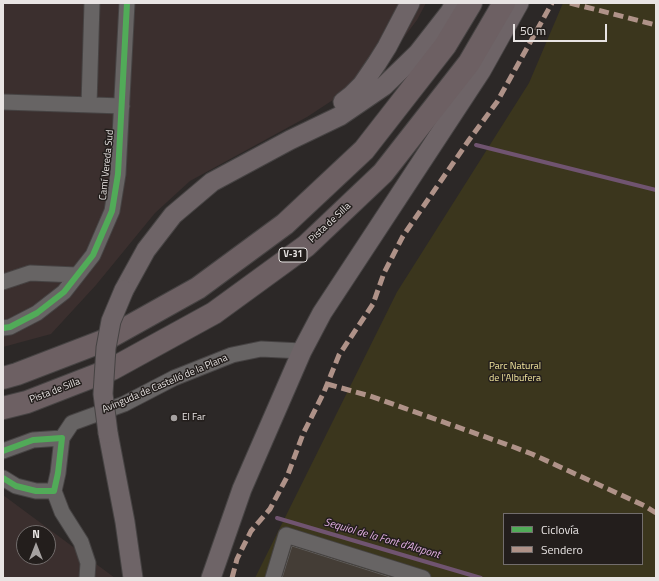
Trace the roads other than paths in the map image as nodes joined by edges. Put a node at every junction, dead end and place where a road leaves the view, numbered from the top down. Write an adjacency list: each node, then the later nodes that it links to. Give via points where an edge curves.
1 (92, 3): 9 (street)
2 (127, 3): 10 (street, Camí Vereda Sud)
3 (410, 3): 12 (main road, via 387,47 362,85 326,116)
4 (455, 3): 12 (main road, via 418,53 384,86 340,116)
5 (471, 3): 17 (highway, via 445,46 364,150 285,224 198,288 103,341)
6 (504, 3): 18 (highway, Pista de Silla / V-31, via 469,63 383,172 306,246 214,313 112,369 27,402)
7 (519, 3): 16 (main road, via 481,71 322,313)
8 (3, 102): 9 (street)
9 (89, 105): 10 (street)
10 (121, 110): 11 (street); 13 (street, Camí Vereda Sud, via 118,174 112,211 93,255)
11 (3, 111)
12 (290, 140): 24 (main road, bridge, via 212,182 173,215 146,250 124,290 111,321 106,348 103,394)
13 (77, 276): 14 (street, via 30,273); 15 (street, Camí Vereda Sud, via 64,292 37,313)
14 (3, 282)
15 (3, 328)
16 (302, 351): 19 (street, Avinguda de Castelló de la Plana, via 261,349 232,356 174,378 124,404 72,423); 25 (main road, via 242,490)
17 (3, 378)
18 (3, 408)
19 (62, 438): 20 (street, via 33,440); 22 (street)
20 (3, 451)
21 (3, 478): 22 (street, via 16,486 36,491)
22 (54, 491): 23 (street, via 62,512 81,542 88,564)
23 (87, 578)
24 (133, 578)
25 (211, 578)
26 (272, 578): 27 (street, via 286,535)
27 (423, 578)

